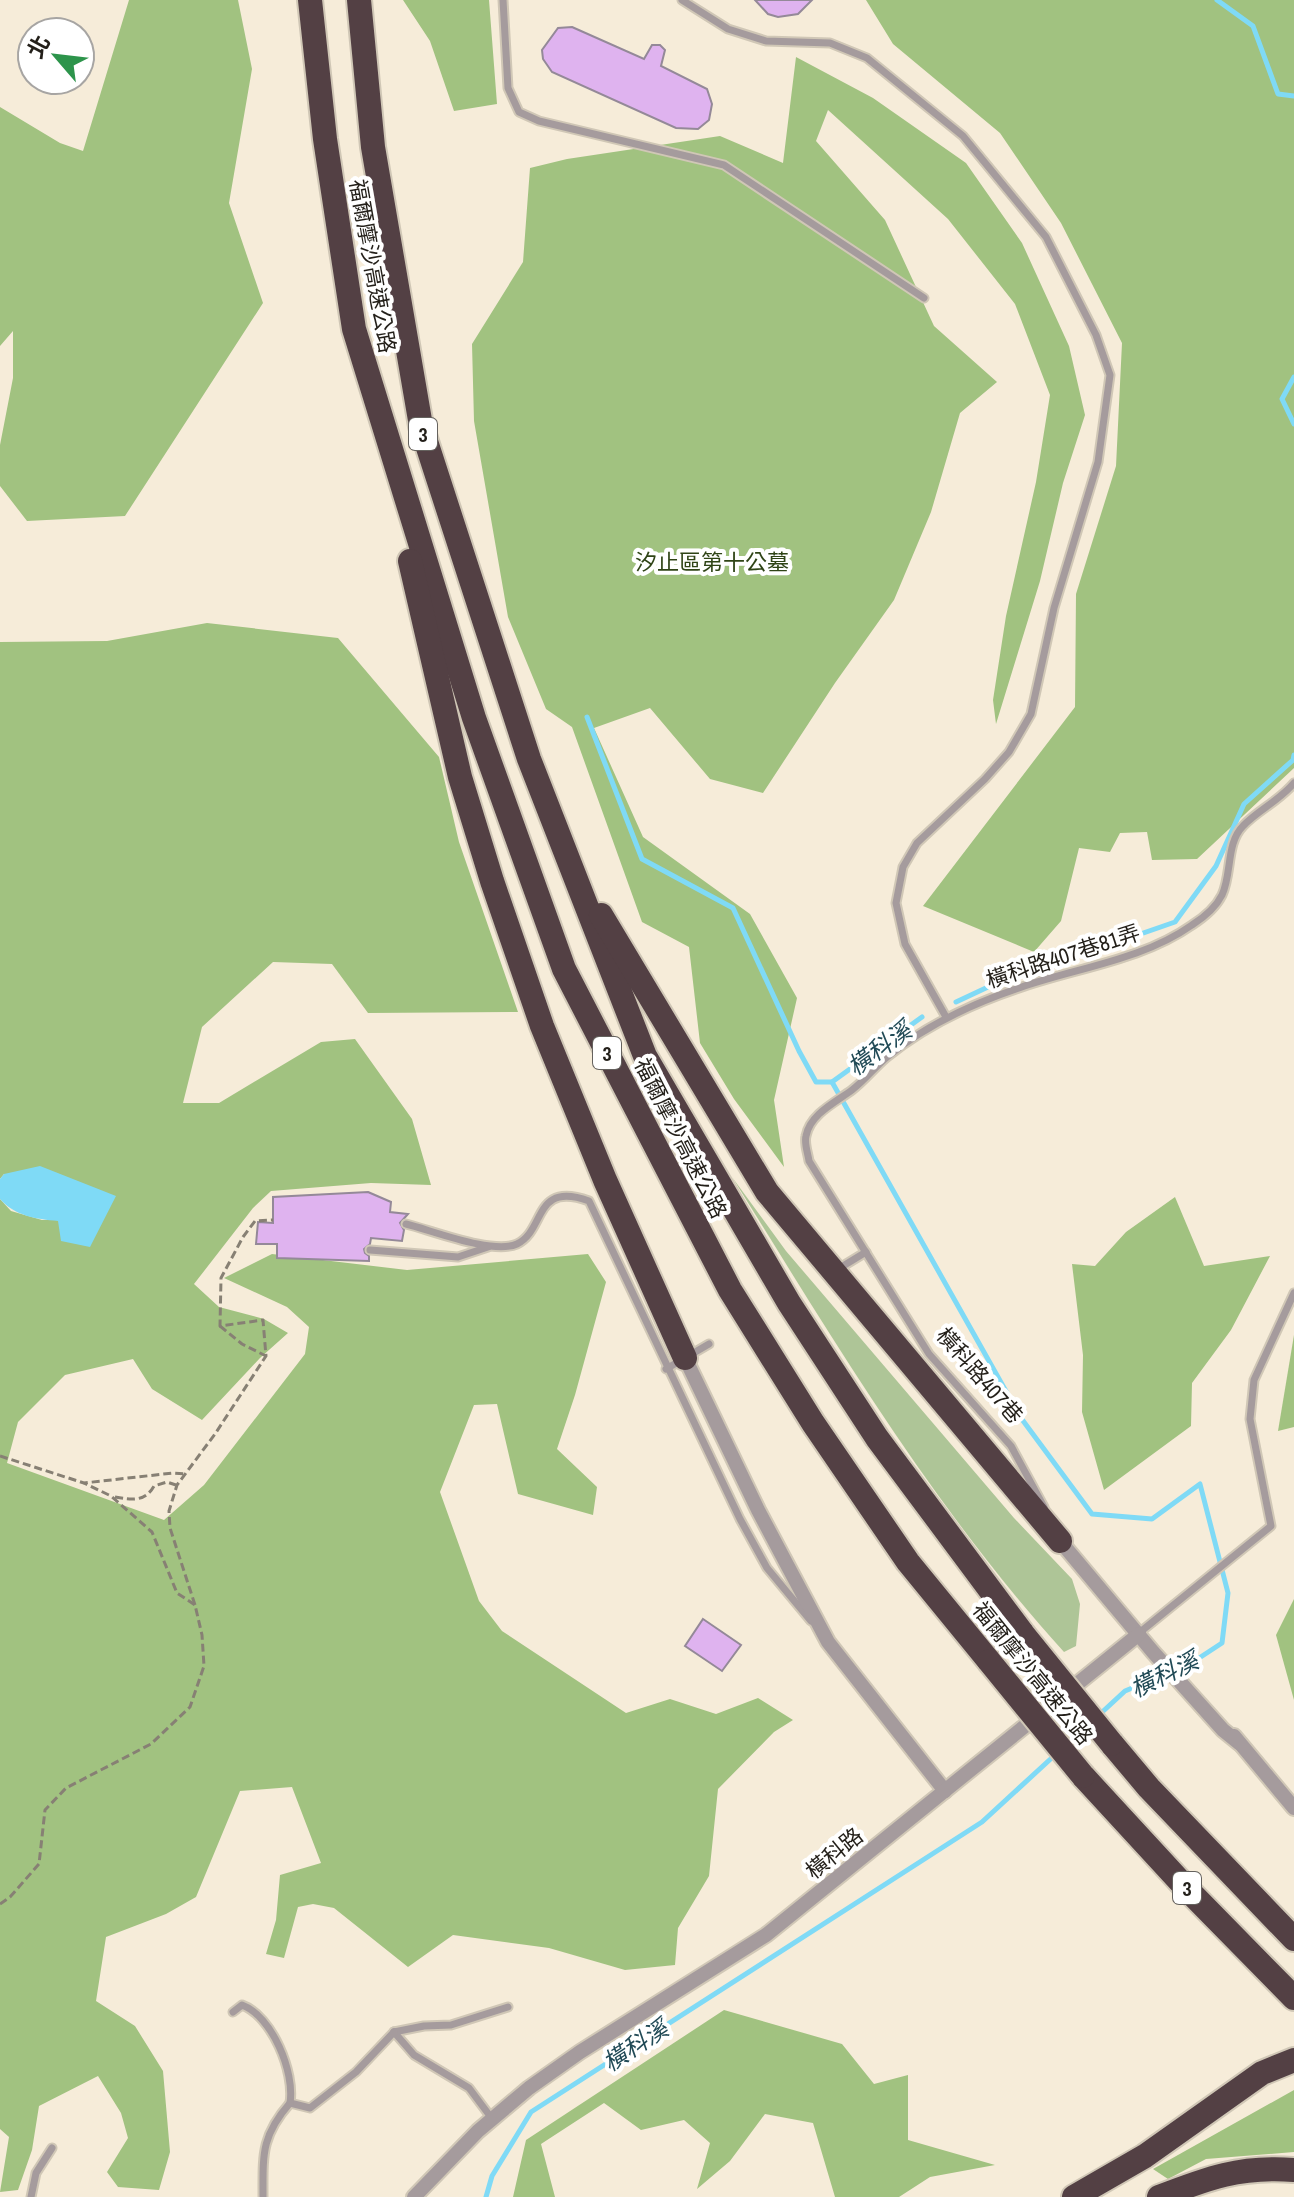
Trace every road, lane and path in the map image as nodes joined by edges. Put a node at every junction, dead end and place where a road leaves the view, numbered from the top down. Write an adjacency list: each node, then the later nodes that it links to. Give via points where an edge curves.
1 (310, 0): 6 (highway, 福爾摩沙高速公路 / 3, via 354,329)
2 (359, 0): 8 (highway, 福爾摩沙高速公路 / 3, via 373,147 421,426)
3 (503, 0): 5 (lane, via 508,88 519,112 724,165)
4 (682, 0): 9 (lane, via 728,29 766,41 830,43 867,58 963,136 1046,237 1096,335 1110,375 1098,462 1054,608 1031,714 1009,752 917,843 903,867 896,903 905,944)
5 (924, 298)
6 (367, 375): 21 (highway, via 460,777 492,881 547,1040); 35 (highway, 福爾摩沙高速公路 / 3, bridge, via 474,718 564,969 730,1290 900,1550 1083,1776)
7 (1294, 783): 9 (lane, 橫科路407巷81弄, via 1243,826 1222,894 1195,923 1172,938)
8 (563, 851): 27 (highway, via 767,1192); 34 (highway, 福爾摩沙高速公路 / 3, bridge, via 645,1056 789,1303 877,1438 1112,1744)
9 (946, 1017): 10 (lane, 橫科路407巷81弄, via 903,1044 818,1115)
10 (806, 1136): 15 (lane, 橫科路407巷, via 809,1161)
11 (273, 1220): 18 (path, via 255,1221 221,1278)
12 (406, 1224): 13 (lane)
13 (490, 1246): 14 (lane, via 458,1257); 21 (lane, via 516,1244 547,1204 558,1198 589,1201)
14 (370, 1250)
15 (866, 1252): 16 (lane); 27 (lane, 橫科路407巷, via 929,1354 1011,1446)
16 (843, 1266)
17 (1294, 1293): 29 (lane, 橫科路, via 1254,1380 1250,1419 1271,1526)
18 (220, 1326): 20 (path); 20 (path, via 263,1320)
19 (709, 1344): 21 (lane)
20 (266, 1356): 23 (path)
21 (676, 1363): 30 (street); 30 (lane, via 767,1568)
22 (0, 1456): 24 (path)
23 (187, 1474): 24 (path); 25 (path)
24 (84, 1483): 26 (path)
25 (177, 1485): 26 (path, via 154,1486 141,1500); 28 (path, via 170,1528)
26 (111, 1496): 28 (path, via 152,1532 177,1593)
27 (1060, 1541): 29 (street, 橫科路407巷)
28 (195, 1605): 33 (path, via 204,1666 190,1707 151,1744 66,1788 45,1810 39,1864)
29 (1139, 1634): 31 (street, 橫科路); 32 (street, 橫科路407巷)
30 (828, 1642): 31 (street)
31 (945, 1791): 41 (street, 橫科路, via 766,1935 580,2052)
32 (1294, 1808)
33 (0, 1904)
34 (1294, 1939)
35 (1294, 1998)
36 (508, 2007): 38 (lane, via 451,2025)
37 (233, 2012): 40 (lane, via 242,2005 250,2008 278,2045 290,2073)
38 (394, 2032): 40 (lane, via 356,2072 310,2108); 41 (lane, via 414,2055 469,2088)
39 (1294, 2060): 47 (highway, via 1262,2073 1145,2156)
40 (290, 2103): 45 (lane, via 264,2147)
41 (493, 2120): 46 (street, 橫科路)
42 (52, 2148): 44 (lane, via 36,2173)
43 (1294, 2170): 48 (highway, via 1259,2167 1205,2179)
44 (31, 2197)
45 (263, 2197)
46 (414, 2197)
47 (1074, 2197)
48 (1159, 2197)

